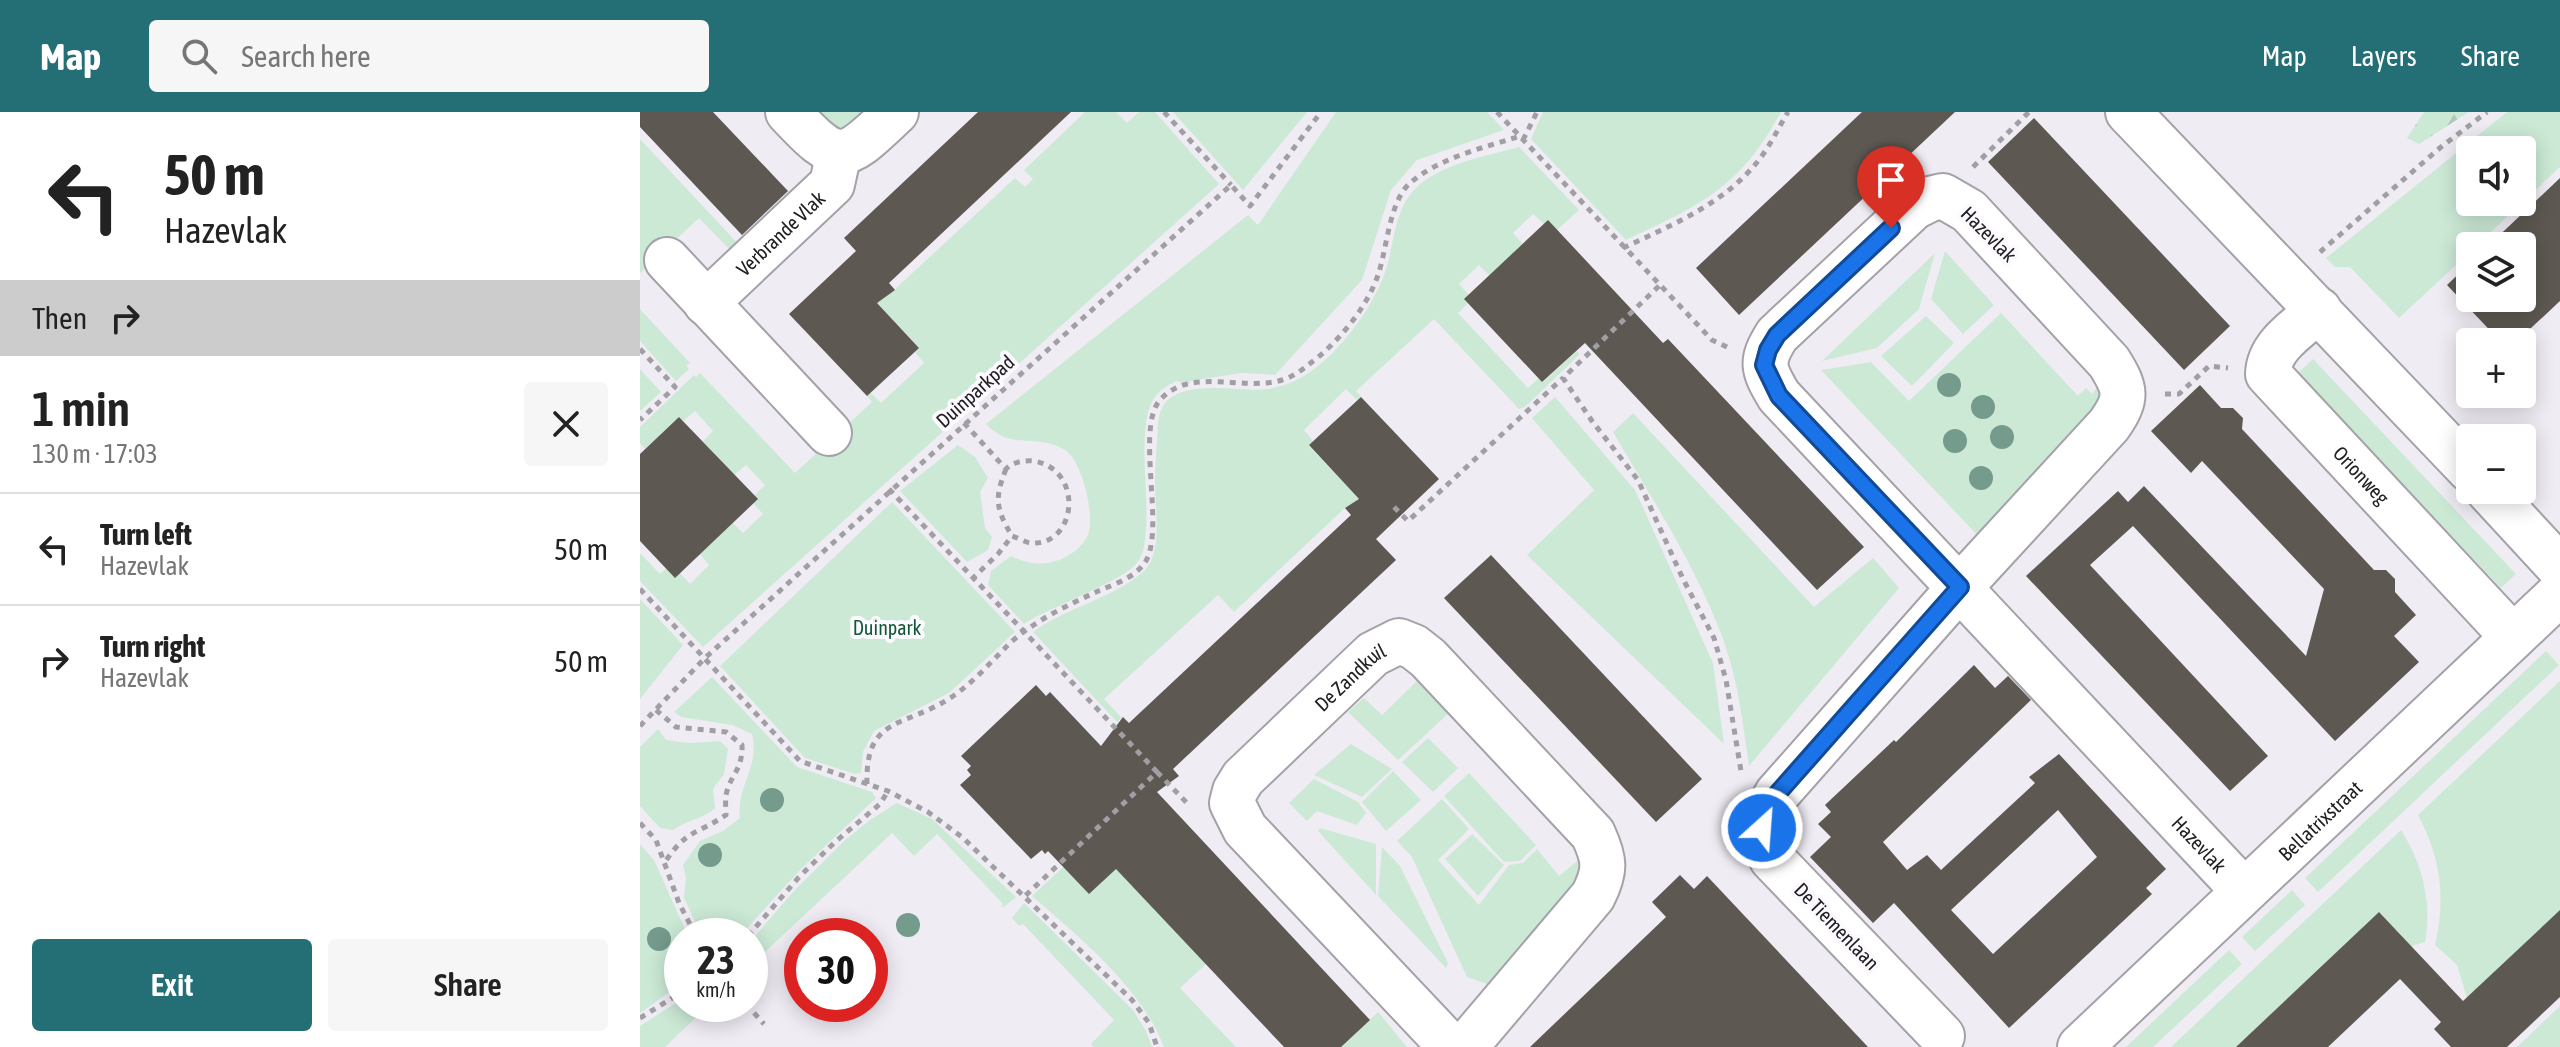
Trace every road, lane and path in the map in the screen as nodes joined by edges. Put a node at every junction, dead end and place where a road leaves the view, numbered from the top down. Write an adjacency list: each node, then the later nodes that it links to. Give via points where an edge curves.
1 (788, 112): 14 (street, via 825,148)
2 (896, 112): 14 (street, via 855,149)
3 (1164, 112): 15 (path)
4 (1321, 112): 15 (path, via 1250,206)
5 (1497, 112): 13 (path)
6 (1537, 112): 13 (path)
7 (1788, 112): 17 (path, via 1765,152 1717,200)
8 (2014, 112): 12 (path)
9 (2029, 112): 12 (path)
10 (2128, 112): 19 (street)
11 (2487, 112): 19 (path)
12 (2022, 119): 16 (path)
13 (1522, 138): 17 (path); 42 (path, via 1460,155 1408,185 1396,204 1369,293 1309,365 1283,380 1175,387 1160,400 1151,421 1153,522 1144,565)
14 (839, 152): 21 (street, Verbrande Vlak, via 832,184)
15 (1231, 185): 29 (path, Duinparkpad)
16 (1943, 196): 24 (street, Hazevlak, via 1914,207 1777,335); 27 (street, Hazevlak, via 1969,211 2109,362)
17 (1623, 248): 20 (path)
18 (667, 260): 21 (street)
19 (2290, 279): 22 (street)
20 (1659, 286): 24 (path, via 1712,340); 26 (path)
21 (706, 303): 30 (street)
22 (2319, 310): 25 (street, via 2273,351); 31 (street)
23 (640, 349): 28 (path, via 675,387)
24 (1764, 365): 39 (street, Hazevlak, via 1779,396)
25 (2268, 374): 27 (path, via 2209,366 2179,394); 43 (street, Orionweg)
26 (1563, 378): 35 (path, via 1408,521); 50 (path, via 1638,480 1714,638 1744,791)
27 (2124, 395): 39 (street, via 2109,425)
28 (640, 420)
29 (964, 423): 32 (path); 33 (path, Duinparkpad)
30 (829, 433)
31 (2456, 455)
32 (1006, 469): 36 (path, via 997,500); 36 (path, via 1031,460 1050,466 1063,477 1069,494 1069,515 1057,534 1030,543)
33 (889, 489): 38 (path); 44 (path, Duinparkpad)
34 (2501, 504): 37 (street)
35 (1394, 507)
36 (1012, 536): 38 (path)
37 (2560, 568)
38 (973, 578): 42 (path)
39 (1960, 587): 50 (street, via 1777,794); 52 (street, Hazevlak)
40 (640, 589): 44 (path)
41 (2560, 593): 43 (street, Bellatrixstraat)
42 (1023, 631): 47 (path, via 951,698 880,734 867,757); 53 (path, via 1157,772)
43 (2513, 637): 52 (street, Bellatrixstraat)
44 (705, 658): 45 (path, Duinparkpad); 47 (path, via 800,761)
45 (656, 710): 46 (path, Duinparkpad); 51 (path, via 676,727 726,732 742,745 727,792 726,815 688,834)
46 (640, 726)
47 (867, 784): 48 (path)
48 (888, 791): 53 (path, via 962,837); 55 (path)
49 (640, 823): 51 (path, via 656,840)
50 (1762, 828): 58 (street, De Tiemenlaan, via 1772,859)
51 (665, 862): 54 (path)
52 (2244, 891): 62 (street, Bellatrixstraat)
53 (1025, 896): 59 (path, via 1132,1000 1149,1023)
54 (687, 918)
55 (764, 918)
56 (664, 1003): 57 (path)
57 (640, 1018)
58 (1942, 1036)
59 (1157, 1047)
60 (1451, 1047): 61 (street, De Zandkuil, via 1245,829 1232,803 1252,767 1373,654 1399,641 1438,669 1593,834 1603,859 1593,896)
61 (1465, 1047)
62 (2080, 1047)

